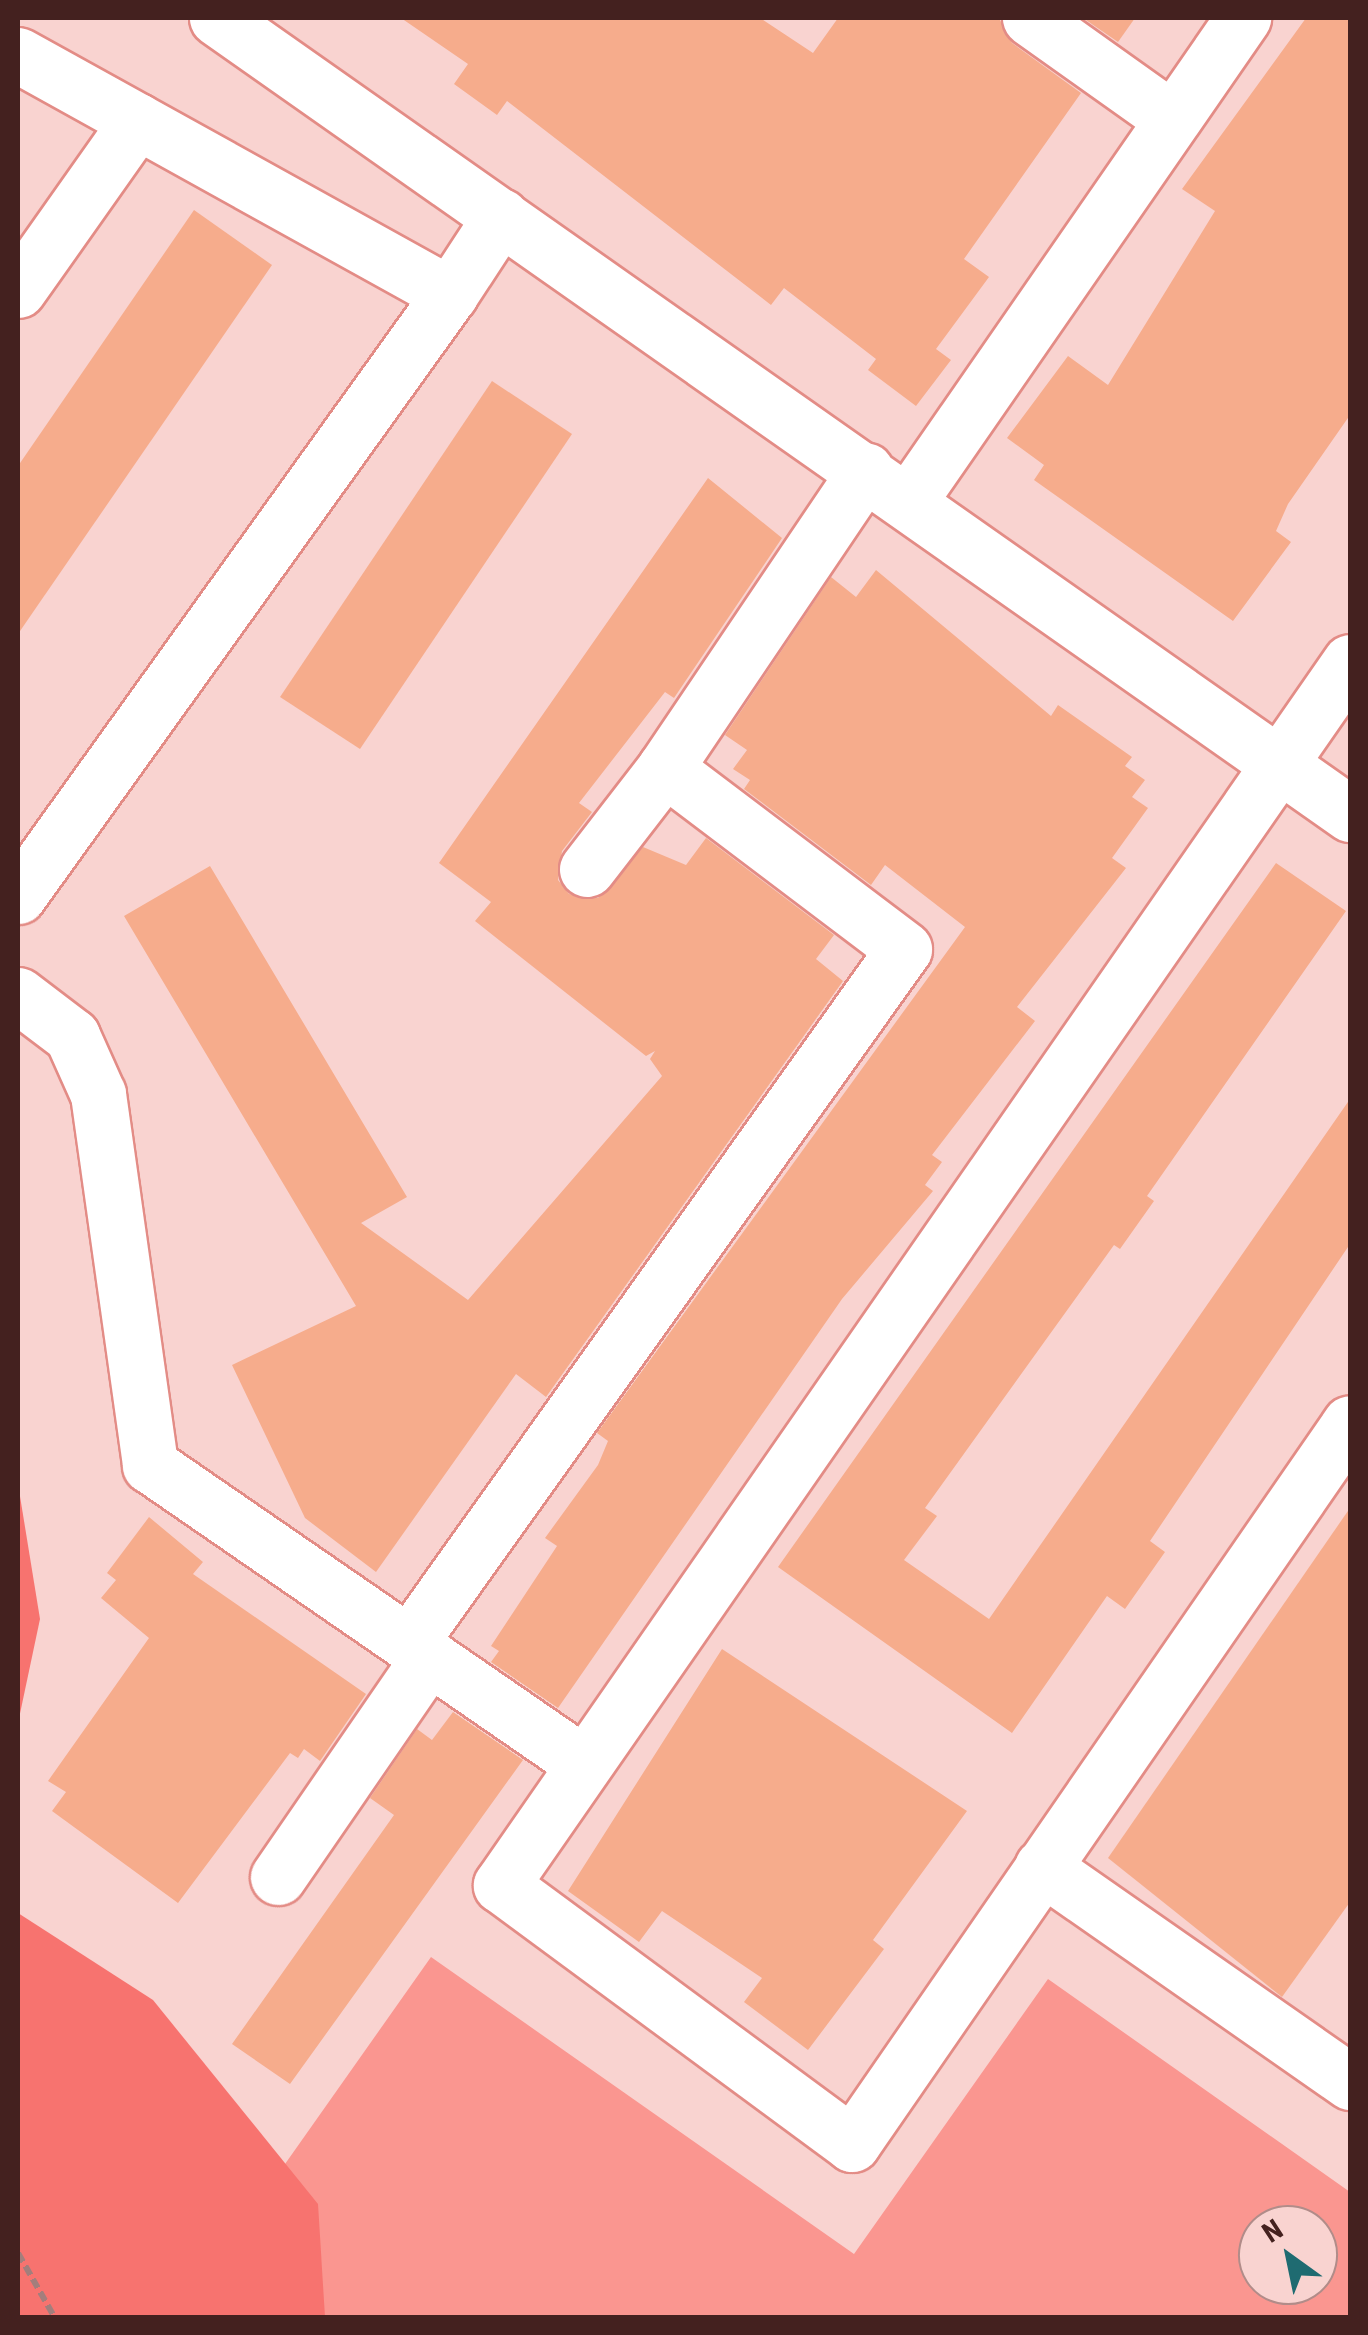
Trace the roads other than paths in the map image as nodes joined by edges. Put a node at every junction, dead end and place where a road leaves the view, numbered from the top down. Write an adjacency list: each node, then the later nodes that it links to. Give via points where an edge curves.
1 (217, 18): 7 (street)
2 (1030, 18): 5 (street)
3 (1243, 18): 5 (street)
4 (18, 55): 6 (street)
5 (1172, 119): 10 (street)
6 (137, 121): 8 (street); 9 (street)
7 (501, 216): 9 (street); 10 (street)
8 (18, 290)
9 (450, 294): 16 (street)
10 (887, 486): 12 (street); 13 (street)
11 (1350, 662): 12 (street)
12 (1278, 765): 14 (street); 20 (street)
13 (665, 768): 15 (street); 19 (street, via 904,949)
14 (1350, 814)
15 (588, 869)
16 (18, 896)
17 (18, 996): 19 (street, via 72,1036 98,1094 150,1465)
18 (1350, 1423): 21 (street)
19 (419, 1650): 20 (street); 22 (street)
20 (584, 1764): 21 (street, via 501,1885 852,2144)
21 (1042, 1867): 23 (street)
22 (278, 1877)
23 (1344, 2065)

